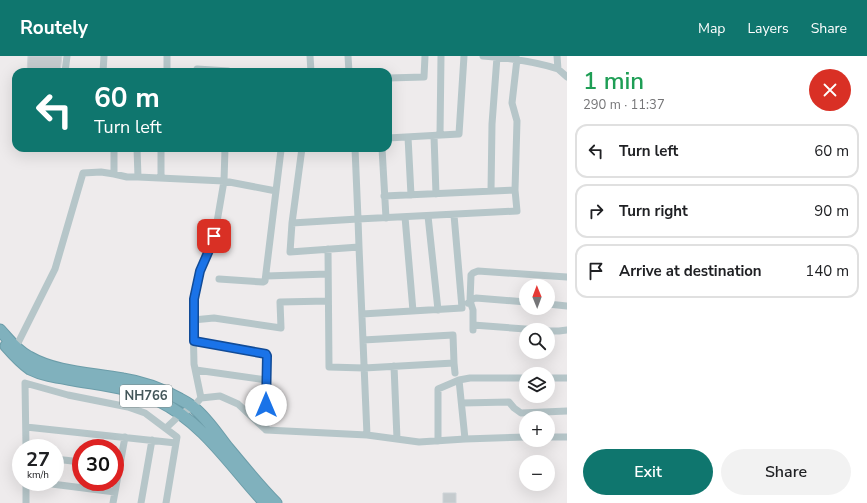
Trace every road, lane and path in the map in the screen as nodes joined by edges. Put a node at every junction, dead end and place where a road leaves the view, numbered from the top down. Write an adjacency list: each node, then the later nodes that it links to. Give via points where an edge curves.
1 (66, 56): 13 (street)
2 (104, 56): 14 (street)
3 (167, 56): 15 (street)
4 (310, 56): 16 (street)
5 (348, 56): 17 (street)
6 (426, 56): 20 (street, via 424,77)
7 (441, 56): 21 (street)
8 (464, 56): 21 (street, via 459,134)
9 (483, 56): 11 (street)
10 (557, 56): 18 (street)
11 (497, 57): 12 (street); 38 (street)
12 (517, 59): 18 (street); 36 (street, via 512,103 516,121)
13 (65, 68)
14 (103, 68)
15 (167, 68)
16 (311, 68)
17 (349, 68)
18 (558, 69): 19 (street)
19 (567, 77)
20 (392, 78)
21 (437, 135): 22 (street); 39 (street)
22 (408, 137): 23 (street); 40 (street)
23 (392, 138)
24 (114, 152): 32 (street)
25 (138, 152): 33 (street)
26 (161, 152): 34 (street)
27 (225, 152): 35 (street)
28 (281, 152): 37 (street)
29 (301, 152): 47 (street)
30 (355, 152): 46 (street)
31 (382, 152): 41 (street)
32 (114, 174): 33 (street); 71 (street, via 83,173 55,269)
33 (138, 177): 34 (street)
34 (161, 178): 35 (street)
35 (224, 181): 37 (street); 63 (street, via 218,222 200,271)
36 (515, 190): 38 (street); 42 (street, via 517,211)
37 (276, 191): 51 (street)
38 (491, 191): 39 (street)
39 (436, 194): 40 (street)
40 (410, 195): 41 (street)
41 (384, 196): 45 (street)
42 (454, 214): 43 (street); 59 (street)
43 (428, 216): 44 (street); 60 (street)
44 (404, 217): 45 (street); 61 (street)
45 (386, 218): 46 (street)
46 (358, 219): 47 (street); 48 (street)
47 (292, 223): 49 (street, via 290,252)
48 (359, 247): 49 (street); 62 (street)
49 (328, 249): 50 (street)
50 (328, 274): 51 (street); 54 (street)
51 (266, 276): 53 (street, via 263,282)
52 (567, 277): 55 (street, via 478,271 472,276)
53 (220, 279)
54 (328, 301): 63 (street, via 280,302 281,328 214,318); 74 (street, via 329,366)
55 (470, 301): 56 (street, via 476,298); 59 (street); 64 (street, via 473,328)
56 (519, 301)
57 (555, 305): 58 (street)
58 (567, 306)
59 (462, 308): 60 (street)
60 (438, 310): 61 (street)
61 (413, 311): 62 (street)
62 (362, 314): 69 (street)
63 (193, 320): 70 (street)
64 (519, 329)
65 (0, 330): 71 (highway)
66 (567, 330): 67 (street)
67 (555, 332)
68 (0, 339): 86 (highway, NH766, via 30,369 49,376 128,389 158,400)
69 (363, 340): 72 (street, via 453,335); 74 (street)
70 (194, 341): 75 (street); 80 (street, via 265,353)
71 (16, 347): 84 (highway, via 27,356 54,367 147,384 179,398)
72 (454, 362): 73 (street); 76 (street)
73 (394, 366): 74 (street); 96 (street)
74 (364, 368): 90 (street)
75 (196, 370): 80 (street); 82 (street)
76 (455, 373)
77 (519, 378): 81 (street)
78 (555, 378): 79 (street)
79 (567, 378)
80 (267, 380): 89 (street)
81 (459, 380): 83 (street); 100 (street, via 438,389)
82 (201, 398): 84 (street); 89 (street, via 220,396 238,404)
83 (462, 403): 85 (street, via 509,402 521,413); 97 (street)
84 (192, 407): 86 (street); 110 (highway)
85 (567, 411)
86 (181, 414): 88 (street); 109 (highway, NH766, via 218,449)
87 (26, 427): 88 (street, via 25,383 145,412); 91 (street); 95 (street)
88 (166, 428): 101 (street, via 176,437)
89 (266, 430): 90 (street)
90 (367, 435): 96 (street)
91 (125, 437): 98 (street); 99 (street)
92 (519, 437): 97 (street)
93 (555, 437): 94 (street)
94 (567, 437)
95 (26, 439)
96 (397, 439): 100 (street, via 419,442)
97 (465, 439): 100 (street)
98 (124, 440)
99 (152, 440): 101 (street); 107 (street)
100 (438, 440)
101 (176, 443): 108 (street)
102 (64, 486): 104 (street)
103 (26, 491): 105 (street)
104 (115, 492): 106 (street)
105 (26, 503)
106 (113, 503)
107 (141, 503)
108 (166, 503)
109 (266, 503)
110 (276, 503)

